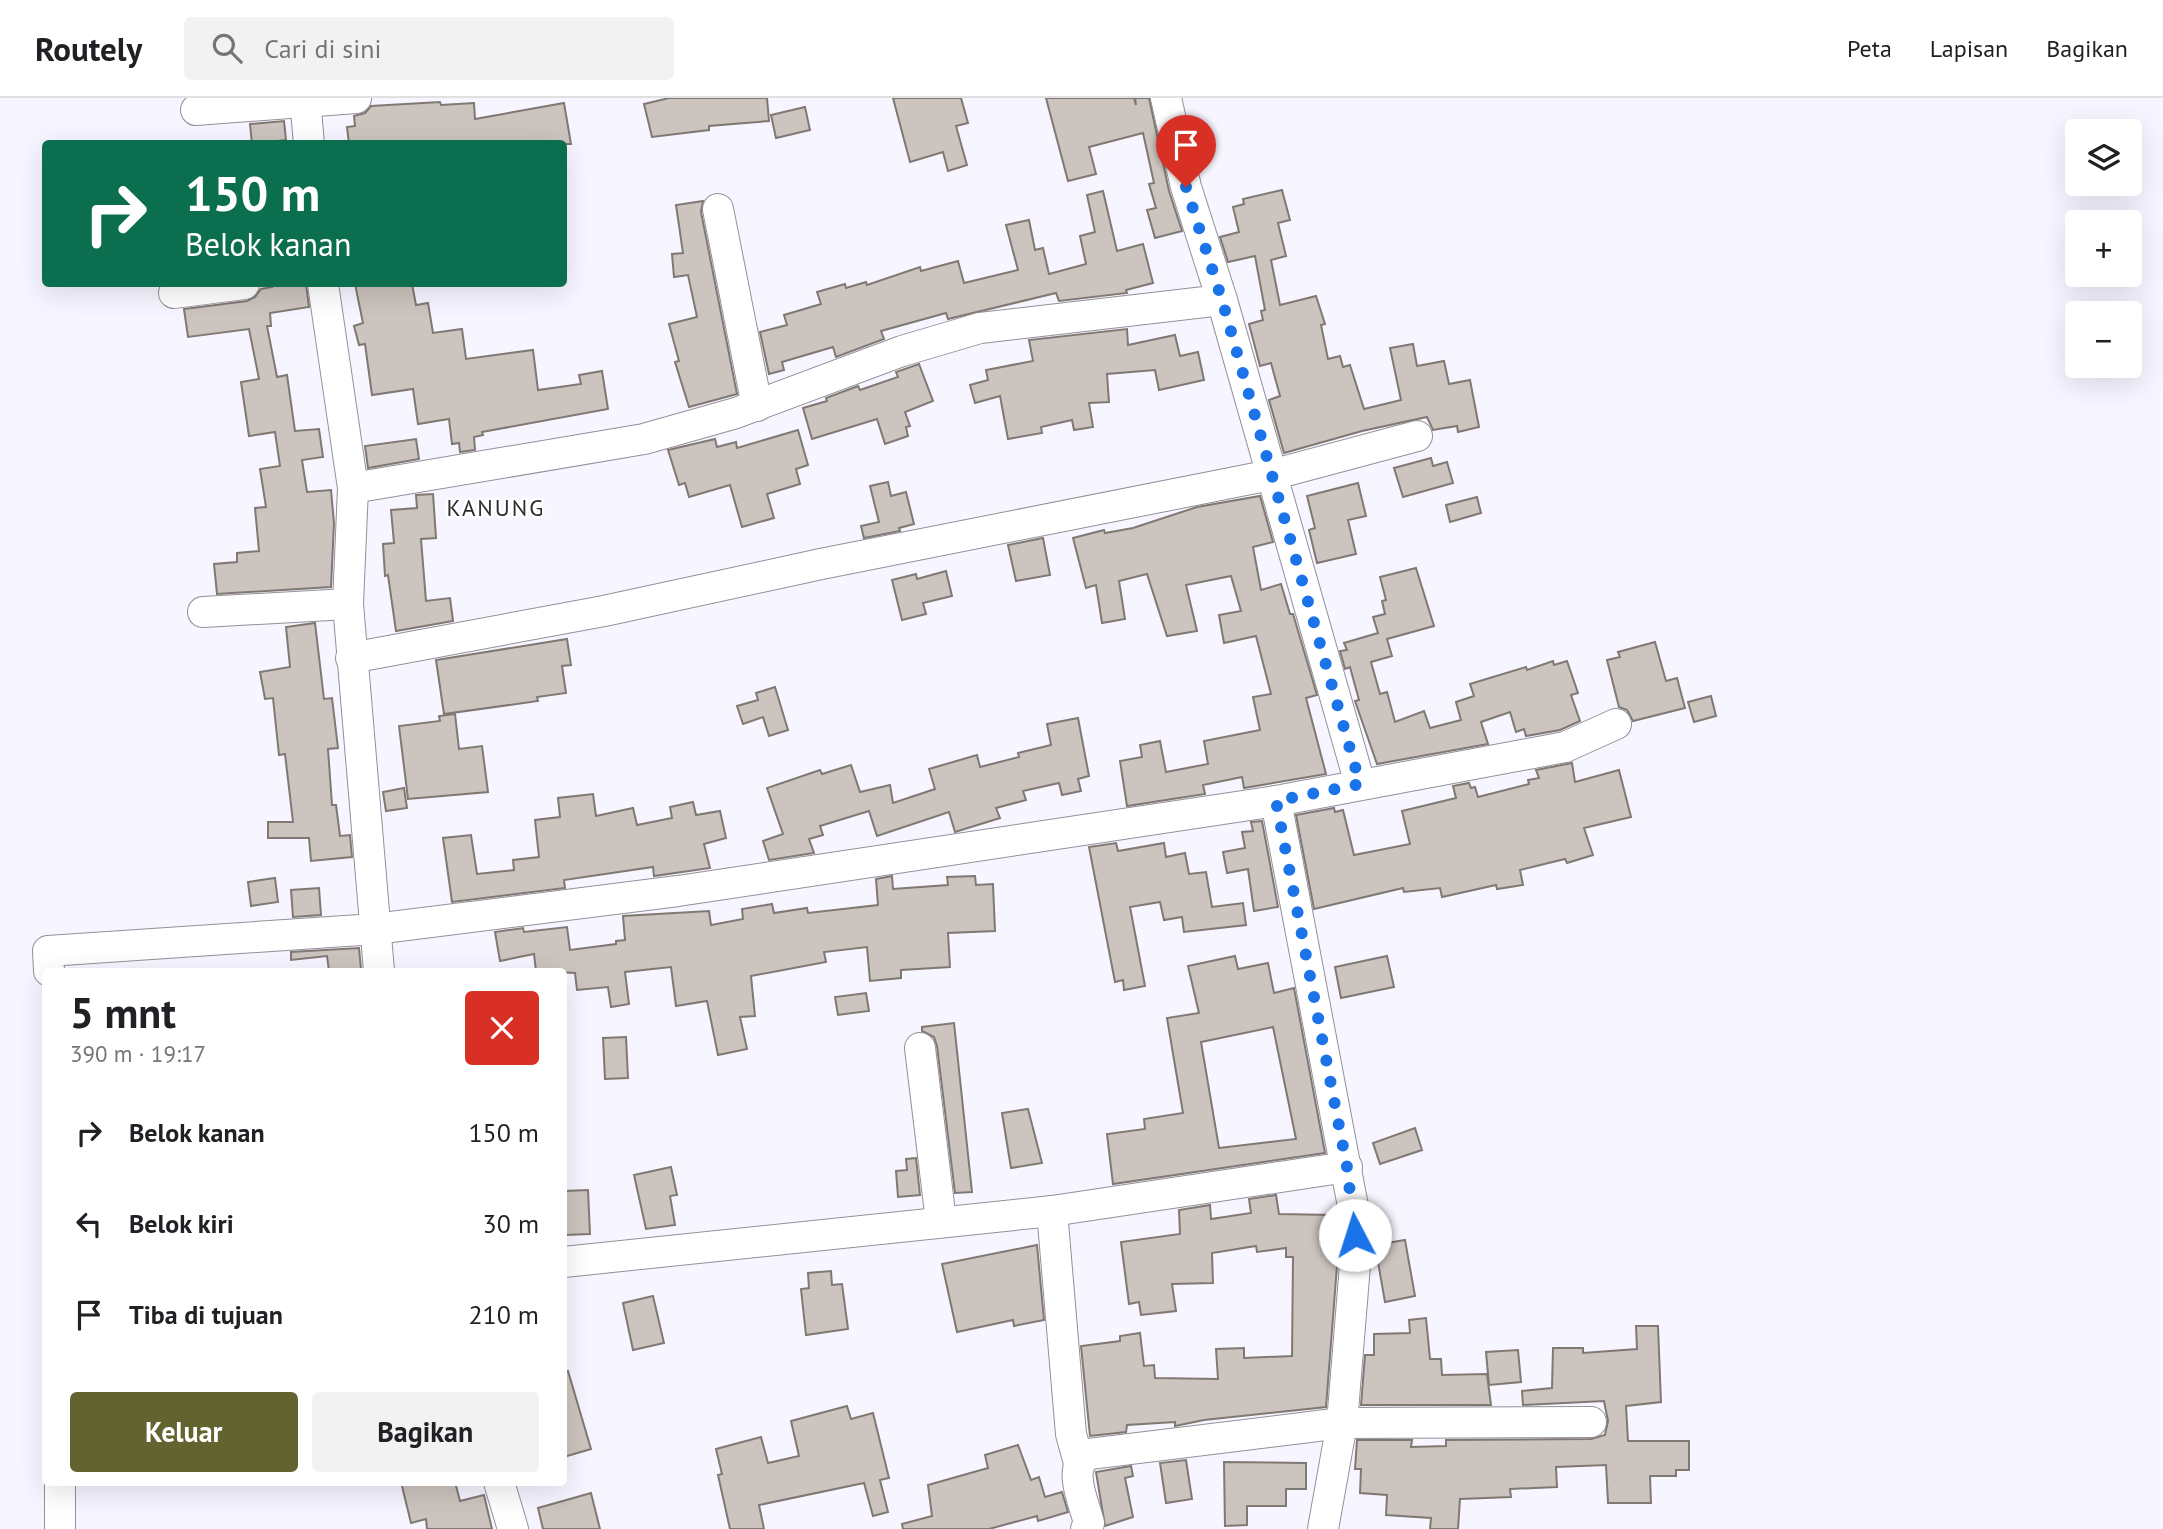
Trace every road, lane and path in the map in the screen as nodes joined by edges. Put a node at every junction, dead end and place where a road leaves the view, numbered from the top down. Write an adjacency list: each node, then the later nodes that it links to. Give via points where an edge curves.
1 (356, 98): 3 (street)
2 (1167, 98): 10 (street, via 1186,187)
3 (305, 100): 4 (street); 5 (street)
4 (196, 110)
5 (309, 140)
6 (718, 209): 11 (street)
7 (221, 287): 9 (street)
8 (323, 287): 14 (street)
9 (174, 293)
10 (1222, 300): 11 (street, via 980,328 902,351); 13 (street)
11 (757, 406): 14 (street, via 644,439)
12 (1417, 436): 13 (street)
13 (1271, 475): 17 (street); 19 (street)
14 (353, 488): 15 (street)
15 (348, 604): 16 (street); 17 (street)
16 (202, 612)
17 (351, 658): 21 (street)
18 (1616, 724): 19 (street, via 1565,747)
19 (1360, 784): 20 (street)
20 (1276, 801): 21 (street, via 678,891); 25 (street)
21 (375, 929): 22 (street, via 48,951); 23 (street)
22 (49, 968)
23 (379, 968)
24 (920, 1048): 27 (street)
25 (1347, 1167): 26 (street); 30 (street, via 1356,1253)
26 (1052, 1211): 27 (street); 31 (street, via 1070,1434)
27 (941, 1221): 28 (street)
28 (567, 1262)
29 (1591, 1422): 30 (street)
30 (1342, 1423): 31 (street, via 1089,1454); 37 (street)
31 (1079, 1463): 36 (street, via 1076,1471 1089,1523)
32 (60, 1486): 34 (street)
33 (500, 1486): 35 (street)
34 (60, 1529)
35 (513, 1529)
36 (1086, 1529)
37 (1323, 1529)

